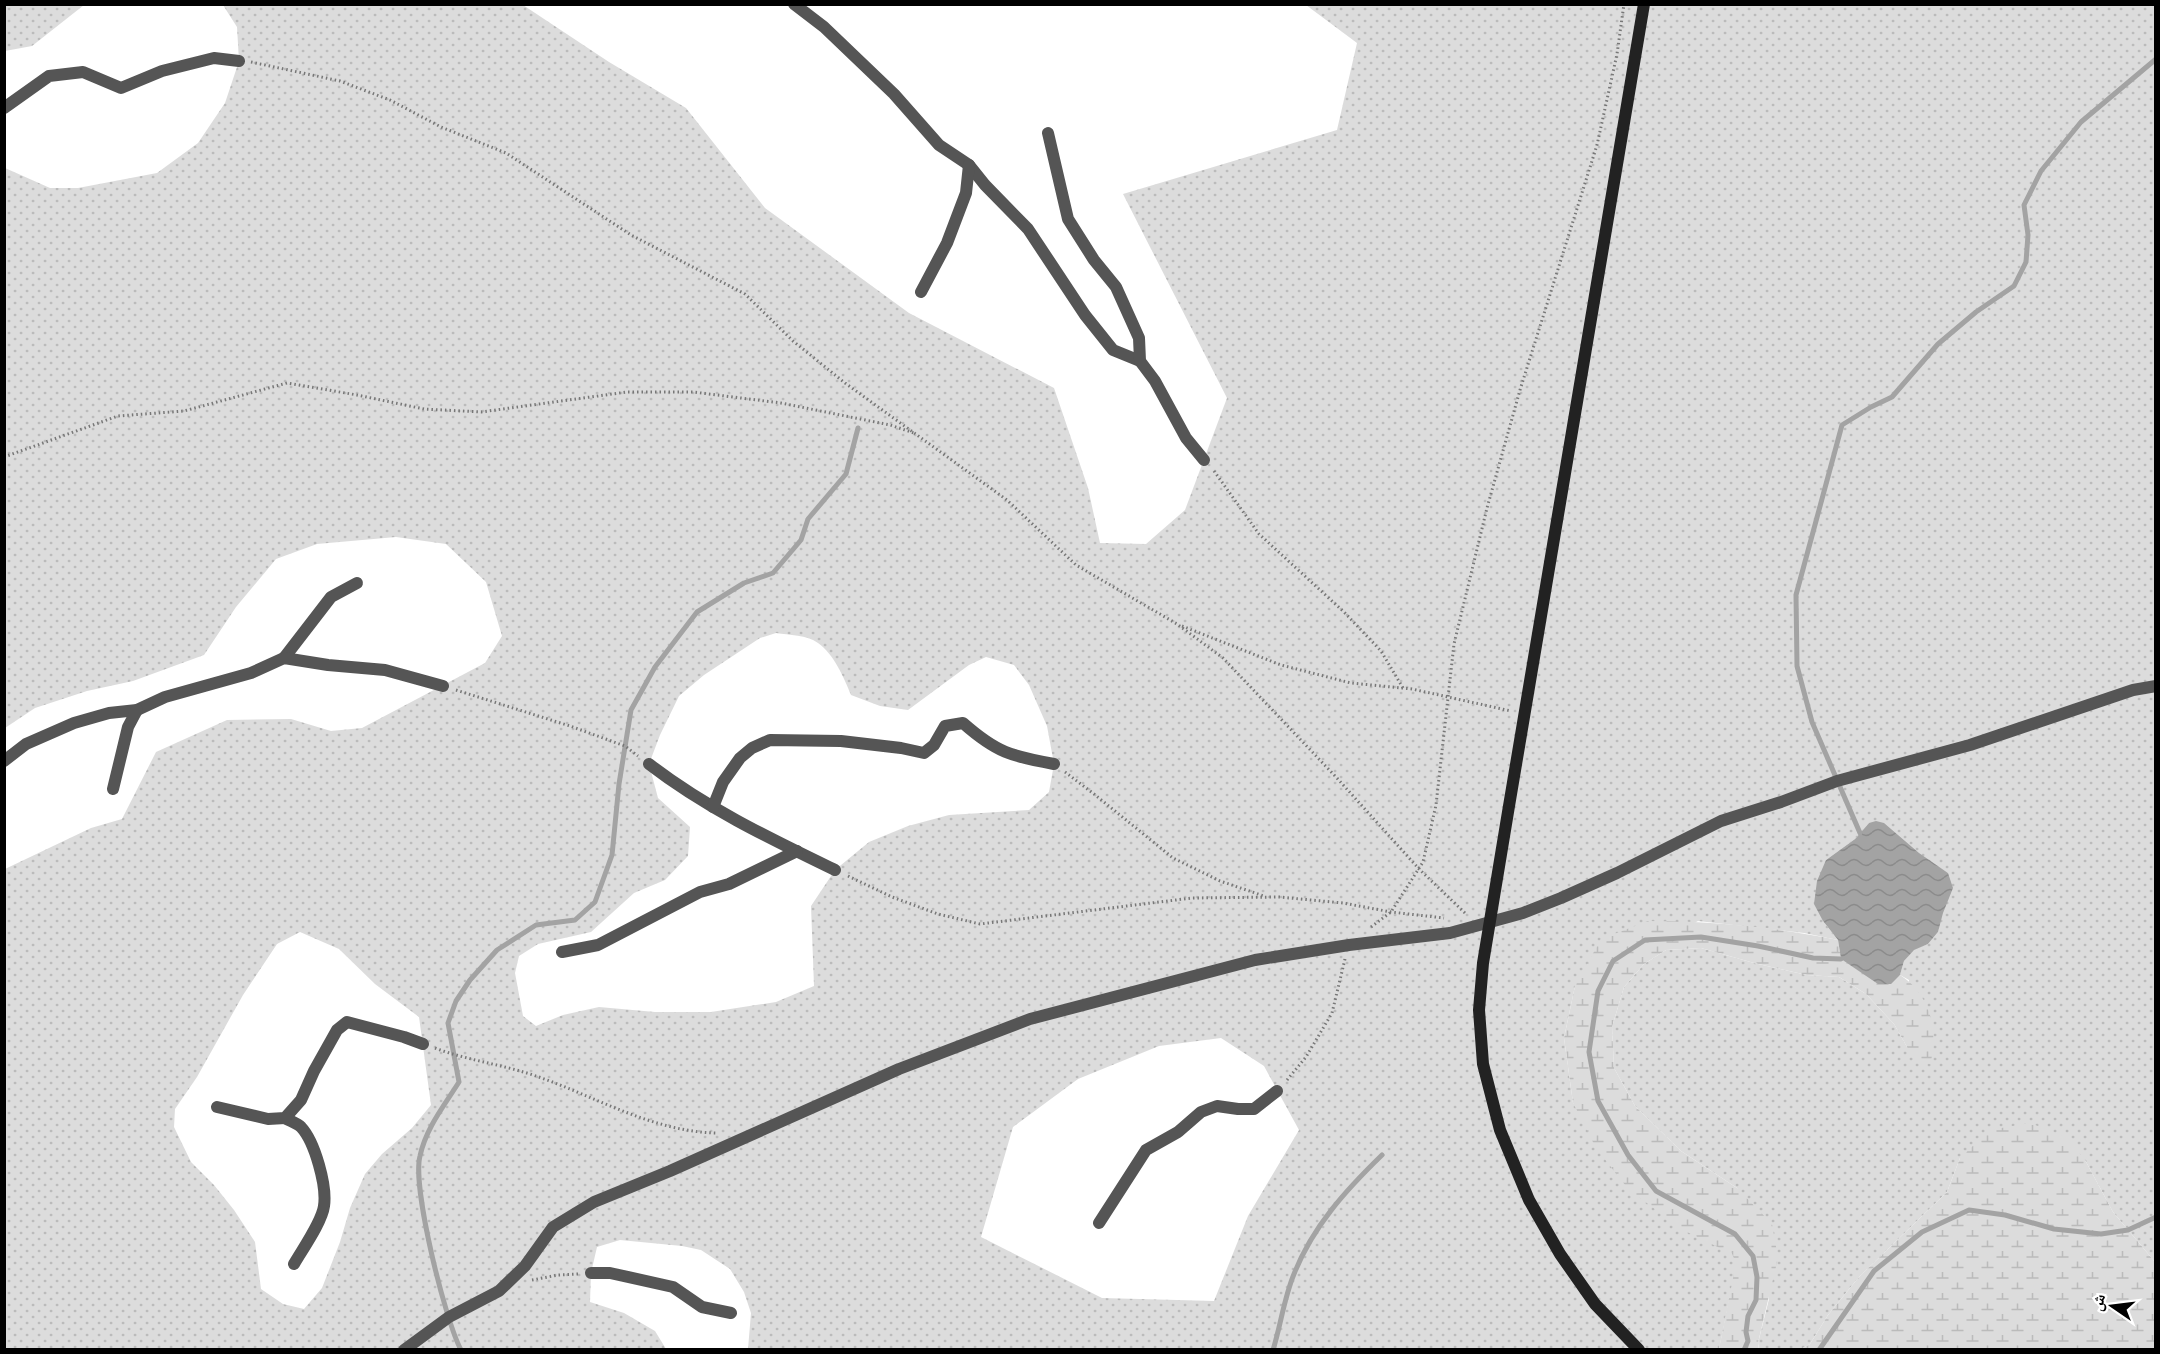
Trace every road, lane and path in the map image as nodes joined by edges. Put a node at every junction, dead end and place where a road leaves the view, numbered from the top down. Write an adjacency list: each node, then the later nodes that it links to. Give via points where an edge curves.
1 (794, 4): 7 (street, via 894,94 939,145)
2 (1624, 4): 19 (path, via 1597,145 1487,508 1454,644)
3 (1644, 4): 21 (main road)
4 (239, 61): 5 (street, via 214,58 162,71 121,88 83,72 49,76); 10 (path, via 340,81 506,153 631,235 745,294 844,383)
5 (4, 108)
6 (1048, 133): 9 (street, via 1068,219 1116,287 1139,338)
7 (969, 165): 8 (street, via 966,193 947,243); 9 (street, via 1028,229 1113,350)
8 (921, 292)
9 (1140, 361): 12 (street, via 1186,438)
10 (919, 435): 11 (path, via 890,425 781,403 693,392 627,392 481,412 424,409 286,384 184,411 118,416); 14 (path, via 1007,500 1076,564)
11 (4, 457)
12 (1204, 460): 18 (path, via 1259,534 1381,651)
13 (357, 583): 15 (street, via 331,597)
14 (1178, 624): 18 (path, via 1281,665 1351,683); 28 (path, via 1223,658)
15 (284, 658): 16 (street, via 385,670); 20 (street, via 251,673)
16 (443, 686): 23 (path, via 625,746)
17 (2156, 686): 33 (street, via 2133,690 1970,745 1837,781 1721,821 1561,898)
18 (1403, 688): 19 (path)
19 (1449, 697): 21 (path); 28 (path, via 1436,805)
20 (137, 710): 22 (street, via 74,723 26,744); 25 (street, via 128,727)
21 (1525, 714): 33 (main road)
22 (4, 761)
23 (649, 764): 26 (street)
24 (1054, 764): 26 (street, via 1013,756 985,742 963,723 945,726 924,753 841,741 770,740 740,758 723,782); 30 (path, via 1173,858)
25 (113, 789)
26 (713, 807): 27 (street)
27 (797, 851): 29 (street); 36 (street, via 729,884 700,892 598,945)
28 (1419, 868): 31 (path); 34 (path)
29 (835, 870): 30 (path, via 892,897 980,924 1192,898)
30 (1268, 898): 31 (path, via 1343,903)
31 (1391, 912): 32 (path); 35 (path)
32 (1445, 918)
33 (1491, 921): 34 (street); 48 (main road, via 1479,1010 1484,1064 1500,1130 1529,1200 1560,1254 1594,1304)
34 (1478, 926): 35 (street)
35 (1349, 945): 38 (path, via 1332,1013 1306,1057); 47 (street, via 1255,960 1030,1019 888,1074 594,1202 553,1227 525,1266 499,1291 449,1317)
36 (562, 952)
37 (423, 1044): 40 (street, via 347,1022 337,1030 301,1100); 41 (path, via 533,1075 631,1114 697,1133)
38 (1277, 1091): 42 (street, via 1254,1109 1217,1106 1201,1112 1178,1132 1146,1150)
39 (218, 1107): 40 (street, via 268,1119)
40 (285, 1118): 43 (street, via 300,1126 312,1144 321,1171 324,1207)
41 (719, 1134)
42 (1099, 1223)
43 (294, 1264)
44 (591, 1273): 45 (path); 46 (street, via 610,1273 674,1287 702,1307)
45 (530, 1280)
46 (731, 1313)
47 (404, 1350)
48 (1639, 1350)

